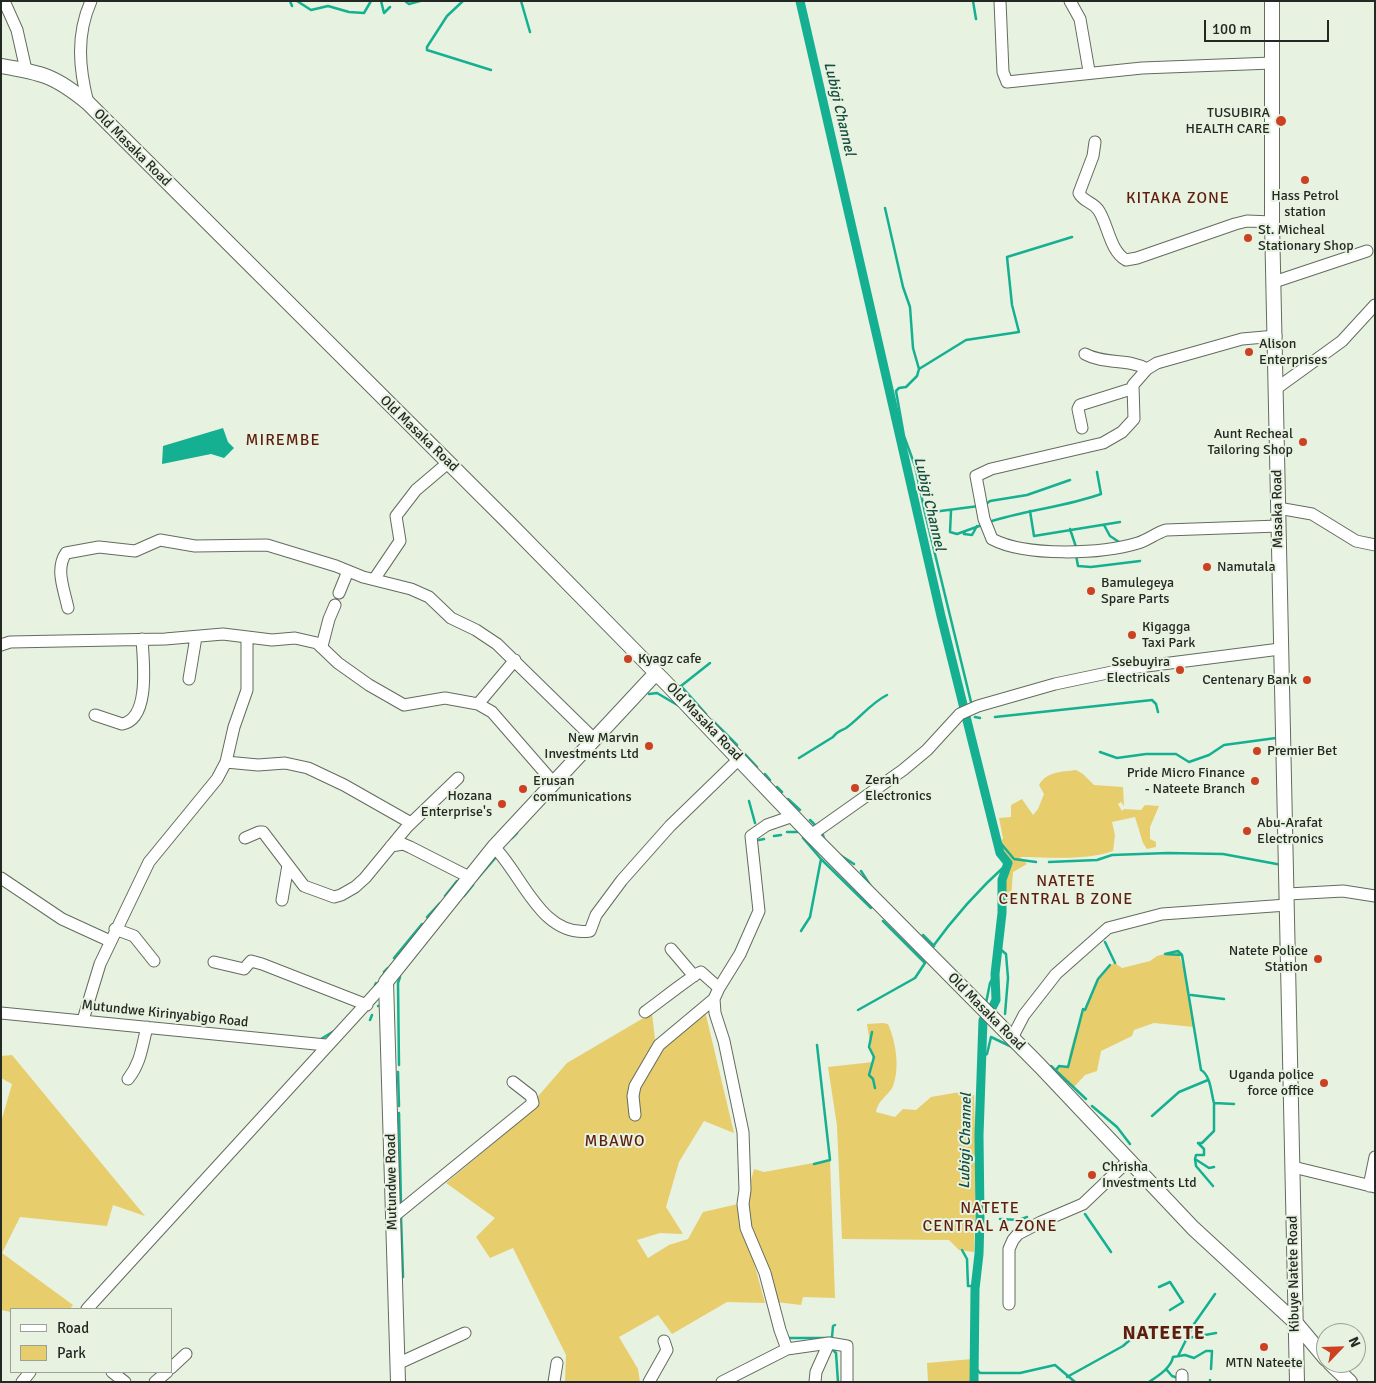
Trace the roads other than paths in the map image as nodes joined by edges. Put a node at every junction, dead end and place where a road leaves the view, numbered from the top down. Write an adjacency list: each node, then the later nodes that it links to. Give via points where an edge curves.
1 (4, 1): 8 (street, via 17,30)
2 (91, 1): 10 (street, via 81,34 80,56)
3 (1000, 1): 9 (street, via 1006,81)
4 (1070, 1): 9 (street, via 1080,19)
5 (1272, 1): 6 (main road, Masaka Road)
6 (1272, 64): 9 (street); 12 (main road, Masaka Road)
7 (1, 66): 8 (main road, Old Masaka Road)
8 (26, 70): 10 (main road, Old Masaka Road, via 64,83)
9 (1089, 72)
10 (88, 103): 22 (main road, Old Masaka Road)
11 (1095, 142): 12 (street, via 1079,193 1097,208 1117,250 1126,260 1235,224)
12 (1272, 222): 14 (main road, Masaka Road)
13 (1367, 252): 14 (street)
14 (1274, 282): 16 (main road, Masaka Road)
15 (1375, 305): 19 (street, via 1334,348)
16 (1276, 336): 18 (street, via 1222,344 1169,358); 19 (main road, Masaka Road)
17 (1085, 354): 18 (street, via 1094,359 1132,363)
18 (1147, 369): 20 (street)
19 (1277, 388): 23 (main road, Masaka Road)
20 (1131, 389): 21 (street, via 1080,405); 24 (street, via 1134,419 1111,440 977,474 984,519 992,539 1034,549 1086,552 1139,543 1166,530)
21 (1082, 428)
22 (449, 462): 27 (street, via 416,490 396,516 400,541); 38 (main road, Old Masaka Road)
23 (1278, 508): 24 (main road, Masaka Road); 25 (street, via 1312,514 1356,541)
24 (1279, 526): 36 (main road, Masaka Road)
25 (1375, 545)
26 (348, 571): 27 (street); 28 (street); 30 (street, via 255,543 196,546 160,540 135,551 84,548 66,552 61,561 61,580)
27 (376, 578): 37 (street, via 426,595 446,615 476,630)
28 (339, 593)
29 (335, 605): 35 (street)
30 (68, 608)
31 (196, 637): 32 (street, via 222,634); 33 (street); 39 (street)
32 (247, 638): 35 (street, via 294,638); 44 (street, via 246,690)
33 (142, 639): 34 (street, via 10,642); 41 (street, via 145,678 141,703 130,721 122,724)
34 (1, 645)
35 (322, 646): 40 (street, via 338,663 404,705 445,698)
36 (1280, 649): 49 (street, via 1130,668 1002,698 964,712 903,770); 58 (main road, Masaka Road)
37 (515, 660): 40 (street); 42 (street)
38 (656, 673): 42 (main road); 43 (main road, Old Masaka Road)
39 (189, 678)
40 (478, 704): 46 (street, via 492,712)
41 (95, 715)
42 (594, 739): 46 (main road)
43 (739, 759): 47 (main road, Old Masaka Road); 52 (street, via 670,826 622,880 596,916 590,931 564,928 548,918)
44 (226, 762): 48 (street, via 285,763 308,768); 59 (street, via 217,779 149,862)
45 (458, 778): 48 (street)
46 (553, 782): 52 (main road)
47 (793, 816): 49 (main road, Old Masaka Road); 66 (street, via 767,825 751,836 759,911 740,954)
48 (411, 824): 51 (street)
49 (811, 835): 73 (main road, Old Masaka Road)
50 (244, 838): 53 (street, via 263,832)
51 (392, 846): 53 (street, via 355,887 334,897 304,886); 54 (street, via 403,844)
52 (494, 847): 54 (main road)
53 (288, 865): 57 (street)
54 (469, 877): 65 (main road)
55 (1, 878): 60 (street, via 62,919)
56 (1375, 896): 58 (street, via 1344,891)
57 (282, 900)
58 (1287, 900): 73 (street, via 1162,914 1108,928 1056,974 1028,1010); 80 (main road, Masaka Road)
59 (115, 929): 60 (street); 62 (street, via 134,936)
60 (110, 942): 71 (street)
61 (671, 949): 64 (street)
62 (154, 961)
63 (214, 962): 68 (street, via 244,970 251,961)
64 (694, 976): 66 (street, via 701,972); 69 (street)
65 (386, 982): 68 (street); 82 (main road, Mutundwe Road)
66 (718, 988): 67 (street)
67 (714, 999): 77 (street, via 659,1045 635,1086); 90 (street, via 743,1132 746,1228 765,1273)
68 (367, 1005): 74 (street)
69 (646, 1012)
70 (2, 1014): 71 (street, Mutundwe Kirinyabigo Road)
71 (83, 1020): 72 (street, Mutundwe Kirinyabigo Road)
72 (147, 1027): 74 (street, Mutundwe Kirinyabigo Road); 75 (street, via 136,1070)
73 (1012, 1038): 79 (main road, Old Masaka Road)
74 (326, 1045): 84 (street)
75 (128, 1079)
76 (513, 1082): 82 (street, via 531,1096 533,1103)
77 (636, 1115)
78 (1375, 1157): 81 (street)
79 (1129, 1160): 83 (street, via 1084,1204 1018,1234 1009,1249); 85 (main road, Old Masaka Road, via 1193,1228)
80 (1293, 1167): 81 (street); 85 (main road, Kibuye Natete Road)
81 (1372, 1186)
82 (393, 1217): 93 (main road, Mutundwe Road)
83 (1009, 1304)
84 (87, 1308)
85 (1294, 1322): 89 (main road, Old Masaka Road); 107 (main road, Kibuye Natete Road)
86 (465, 1333): 93 (street)
87 (664, 1341): 103 (street, via 667,1350)
88 (829, 1344): 90 (street); 105 (street, via 816,1372); 106 (street, via 847,1346)
89 (1316, 1347)
90 (787, 1349): 98 (street)
91 (186, 1354): 94 (street)
92 (557, 1363): 102 (street)
93 (397, 1364): 101 (main road, Mutundwe Road)
94 (172, 1367)
95 (113, 1373): 99 (street)
96 (166, 1373): 100 (street)
97 (1341, 1373): 108 (main road)
98 (738, 1379): 104 (street)
99 (125, 1382)
100 (155, 1382)
101 (398, 1382)
102 (554, 1382)
103 (649, 1382)
104 (722, 1382)
105 (815, 1382)
106 (847, 1382)
107 (1297, 1382)
108 (1350, 1382)

